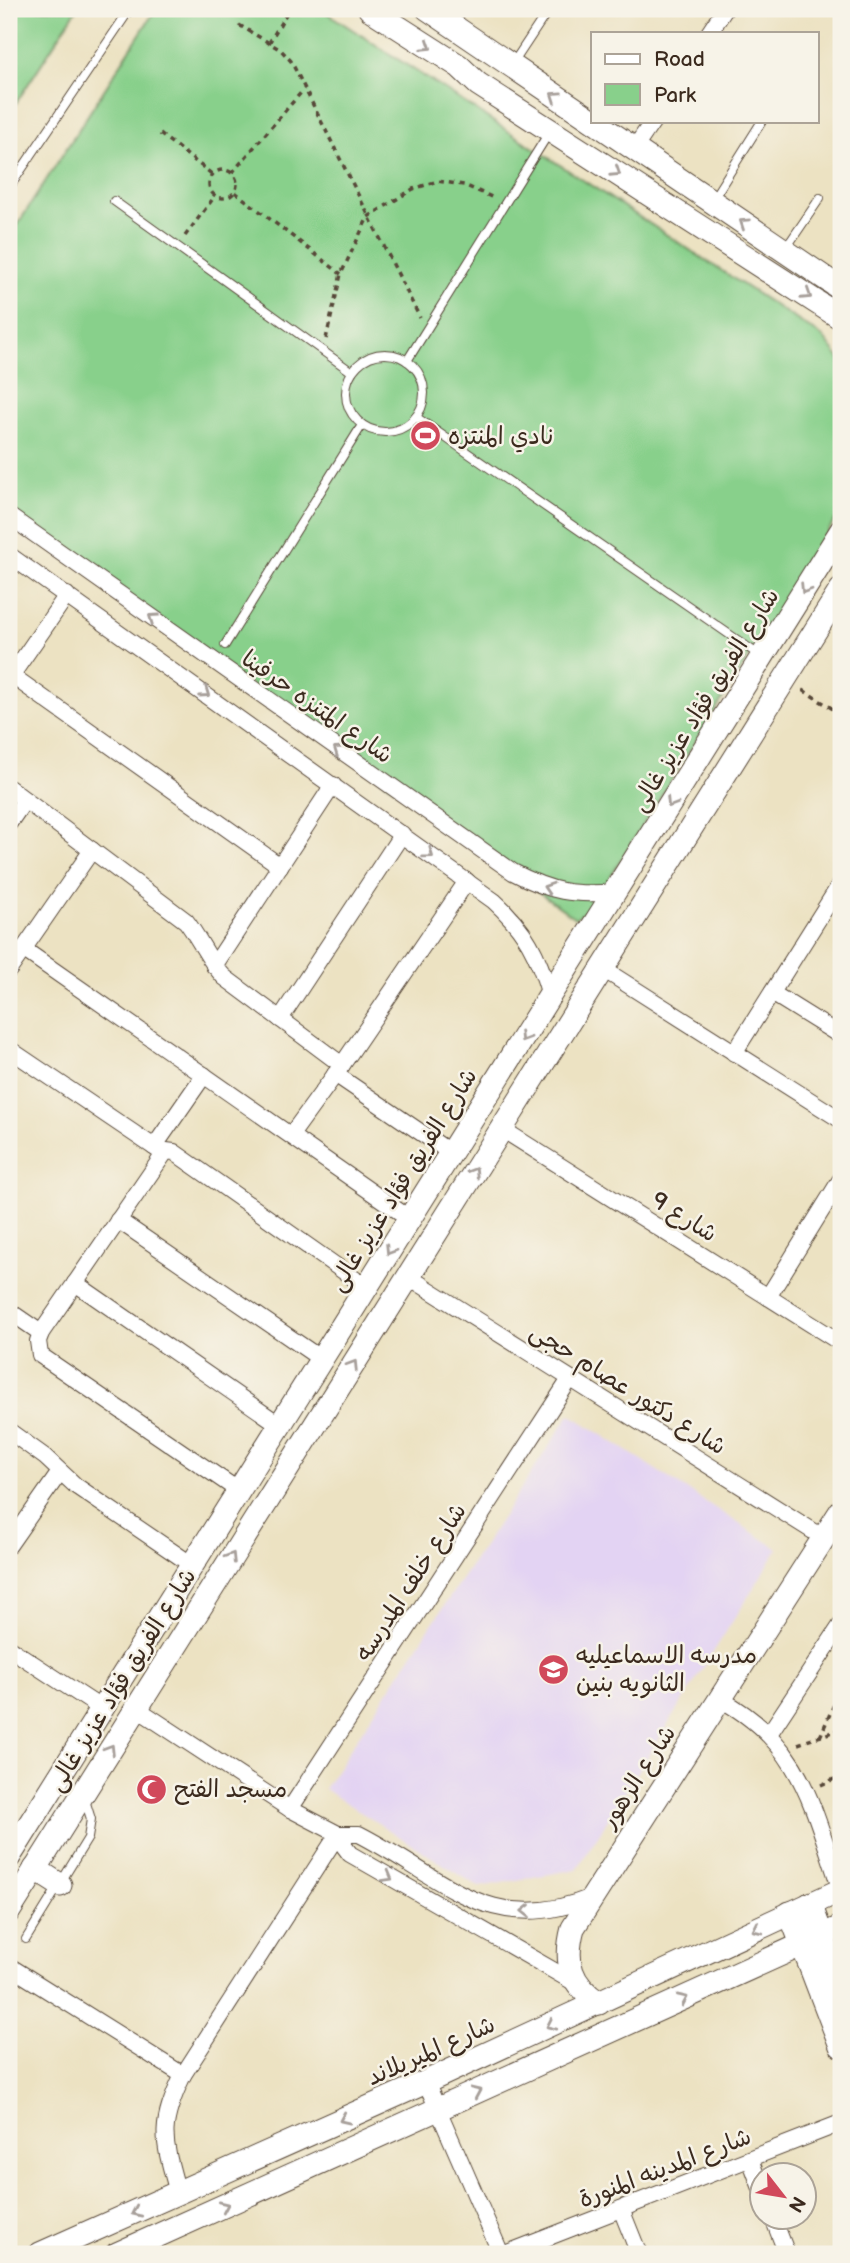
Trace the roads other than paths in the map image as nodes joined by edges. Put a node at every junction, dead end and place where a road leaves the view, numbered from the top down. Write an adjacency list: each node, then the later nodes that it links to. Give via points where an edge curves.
1 (130, 9): 16 (lane)
2 (370, 9): 8 (street, one-way to 8, via 459,66)
3 (430, 9): 7 (street)
4 (549, 9): 7 (lane)
5 (725, 9): 6 (street)
6 (710, 32)
7 (504, 61): 8 (street); 9 (street, one-way to 7)
8 (478, 84): 13 (street)
9 (591, 120)
10 (594, 122): 14 (street, one-way to 10)
11 (652, 122): 14 (street)
12 (761, 122): 19 (lane)
13 (550, 130): 20 (street, one-way to 20); 24 (lane)
14 (634, 149): 15 (street)
15 (680, 180): 19 (street); 20 (street)
16 (9, 188)
17 (820, 198): 21 (lane)
18 (114, 201): 25 (lane)
19 (711, 201): 21 (street, one-way to 19)
20 (666, 204): 23 (street, one-way to 23)
21 (785, 250): 22 (street)
22 (841, 289)
23 (841, 318)
24 (407, 360): 25 (lane, via 383,354 360,363); 26 (lane, via 423,381 425,393)
25 (352, 372): 27 (lane, via 347,401)
26 (416, 417): 27 (lane, via 397,431 373,431); 34 (lane)
27 (362, 425): 33 (lane)
28 (9, 516): 39 (street, شارع المتنزه حرفينا, one-way to 28)
29 (841, 531): 34 (street, شارع الفريق فؤاد عزيز غالى, one-way to 34)
30 (9, 555): 32 (street, شارع المتنزه حرفينا)
31 (841, 590): 35 (street, شارع الفريق فؤاد عزيز غالى)
32 (67, 595): 36 (street); 40 (street, شارع المتنزه حرفينا, one-way to 40)
33 (225, 645)
34 (769, 648): 35 (street); 37 (street, شارع الفريق فؤاد عزيز غالى)
35 (802, 655): 38 (street, شارع الفريق فؤاد عزيز غالى)
36 (10, 677): 46 (street)
37 (694, 766): 38 (street); 49 (street, شارع الفريق فؤاد عزيز غالى, one-way to 49)
38 (721, 782): 52 (street, شارع الفريق فؤاد عزيز غالى)
39 (358, 783): 40 (street, شارع المتنزه حرفينا); 44 (street, شارع المتنزه حرفينا); 49 (street, شارع المتنزه حرفينا, one-way to 39, via 573,894 532,882)
40 (333, 785): 46 (street)
41 (9, 788): 42 (street)
42 (25, 800): 43 (street); 45 (street)
43 (9, 823)
44 (402, 834): 47 (street, شارع المتنزه حرفينا, one-way to 47); 56 (street)
45 (92, 850): 50 (street); 51 (street, via 186,921)
46 (280, 866): 51 (street)
47 (467, 881): 55 (street, شارع المتنزه حرفينا, via 521,928 539,960); 60 (street)
48 (841, 883): 54 (street)
49 (615, 892): 55 (street, شارع الفريق فؤاد عزيز غالى)
50 (23, 949): 53 (street); 61 (street)
51 (214, 966): 56 (street)
52 (603, 969): 58 (street); 63 (street, شارع الفريق فؤاد عزيز غالى)
53 (9, 970)
54 (772, 993): 57 (street); 58 (street)
55 (550, 995): 66 (street, شارع الفريق فؤاد عزيز غالى, one-way to 66)
56 (280, 1019): 60 (street)
57 (841, 1036)
58 (734, 1053): 62 (street)
59 (11, 1055): 65 (street)
60 (338, 1069): 64 (street); 66 (street)
61 (204, 1074): 64 (street); 65 (street)
62 (841, 1120)
63 (502, 1129): 70 (street, شارع الفريق فؤاد عزيز غالى, one-way to 63); 73 (street, شارع 9)
64 (291, 1135): 68 (street)
65 (158, 1150): 69 (street); 72 (street, via 171,1150)
66 (451, 1153): 68 (street, شارع الفريق فؤاد عزيز غالى)
67 (841, 1179): 73 (street)
68 (410, 1219): 72 (street, شارع الفريق فؤاد عزيز غالى, one-way to 72)
69 (118, 1220): 71 (street); 77 (street)
70 (409, 1277): 78 (street, شارع دكتور عصام حجى); 80 (street, شارع الفريق فؤاد عزيز غالى, one-way to 70)
71 (75, 1283): 75 (street); 79 (street)
72 (366, 1287): 77 (street, شارع الفريق فؤاد عزيز غالى)
73 (768, 1297): 76 (street, شارع 9)
74 (9, 1311): 75 (street)
75 (41, 1333): 83 (street, via 40,1355)
76 (841, 1343)
77 (321, 1359): 79 (street, شارع الفريق فؤاد عزيز غالى)
78 (570, 1379): 85 (street, شارع دكتور عصام حجى); 96 (street, شارع خلف المدرسه)
79 (286, 1416): 80 (street); 83 (street, شارع الفريق فؤاد عزيز غالى)
80 (316, 1422): 91 (street, شارع الفريق فؤاد عزيز غالى, one-way to 80)
81 (9, 1431): 82 (street)
82 (60, 1472): 86 (street); 87 (street)
83 (239, 1491): 87 (street, شارع الفريق فؤاد عزيز غالى)
84 (841, 1511): 85 (street, شارع الزهور)
85 (824, 1538): 90 (street, شارع الزهور)
86 (11, 1539)
87 (192, 1565): 92 (street, شارع الفريق فؤاد عزيز غالى)
88 (841, 1625): 93 (street)
89 (9, 1648): 92 (street)
90 (720, 1699): 93 (street); 103 (street, شارع الزهور)
91 (136, 1708): 94 (street, شارع الفريق فؤاد عزيز غالى, one-way to 91); 96 (street)
92 (102, 1709): 95 (street, شارع الفريق فؤاد عزيز غالى)
93 (769, 1734): 102 (street, via 795,1767)
94 (82, 1793): 97 (street, شارع الفريق فؤاد عزيز غالى); 101 (lane, via 90,1828)
95 (43, 1801): 97 (street, via 53,1813); 99 (street, شارع الفريق فؤاد عزيز غالى)
96 (290, 1809): 98 (street)
97 (68, 1816): 100 (street, شارع الفريق فؤاد عزيز غالى)
98 (338, 1834): 104 (street, via 359,1835 459,1894); 108 (street, one-way to 108, via 350,1854); 117 (street)
99 (10, 1854): 100 (street, via 17,1848 29,1849 37,1857)
100 (37, 1866): 101 (street); 107 (street, شارع الفريق فؤاد عزيز غالى)
101 (60, 1885): 111 (lane)
102 (841, 1890): 106 (street, شارع الميريلاند)
103 (592, 1897): 105 (street); 109 (street, شارع الزهور)
104 (490, 1907): 105 (street, one-way to 104); 108 (street)
105 (555, 1909): 109 (street)
106 (800, 1909): 110 (street); 115 (street, شارع الميريلاند, one-way to 115)
107 (9, 1911)
108 (476, 1927): 113 (street)
109 (573, 1928): 113 (street, شارع الزهور, via 568,1947)
110 (822, 1936): 114 (street); 116 (street); 119 (street, one-way to 110)
111 (26, 1939)
112 (9, 1966): 117 (street)
113 (577, 1984): 115 (street)
114 (841, 1984)
115 (599, 2003): 118 (street, شارع الميريلاند, one-way to 118)
116 (841, 2046)
117 (183, 2075): 123 (street, via 165,2124 165,2146)
118 (426, 2082): 119 (street); 123 (street, شارع الميريلاند, one-way to 123)
119 (438, 2110): 126 (street, one-way to 119); 129 (street)
120 (841, 2123): 121 (street, شارع المدينه المنورة)
121 (750, 2159): 122 (street); 124 (street, شارع المدينه المنورة)
122 (751, 2162)
123 (178, 2193): 127 (street, شارع الميريلاند, one-way to 127)
124 (621, 2209): 129 (street, شارع المدينه المنورة); 130 (street)
125 (779, 2232): 131 (street)
126 (152, 2247): 128 (street)
127 (40, 2254)
128 (117, 2254)
129 (503, 2254)
130 (639, 2254)
131 (787, 2254)

